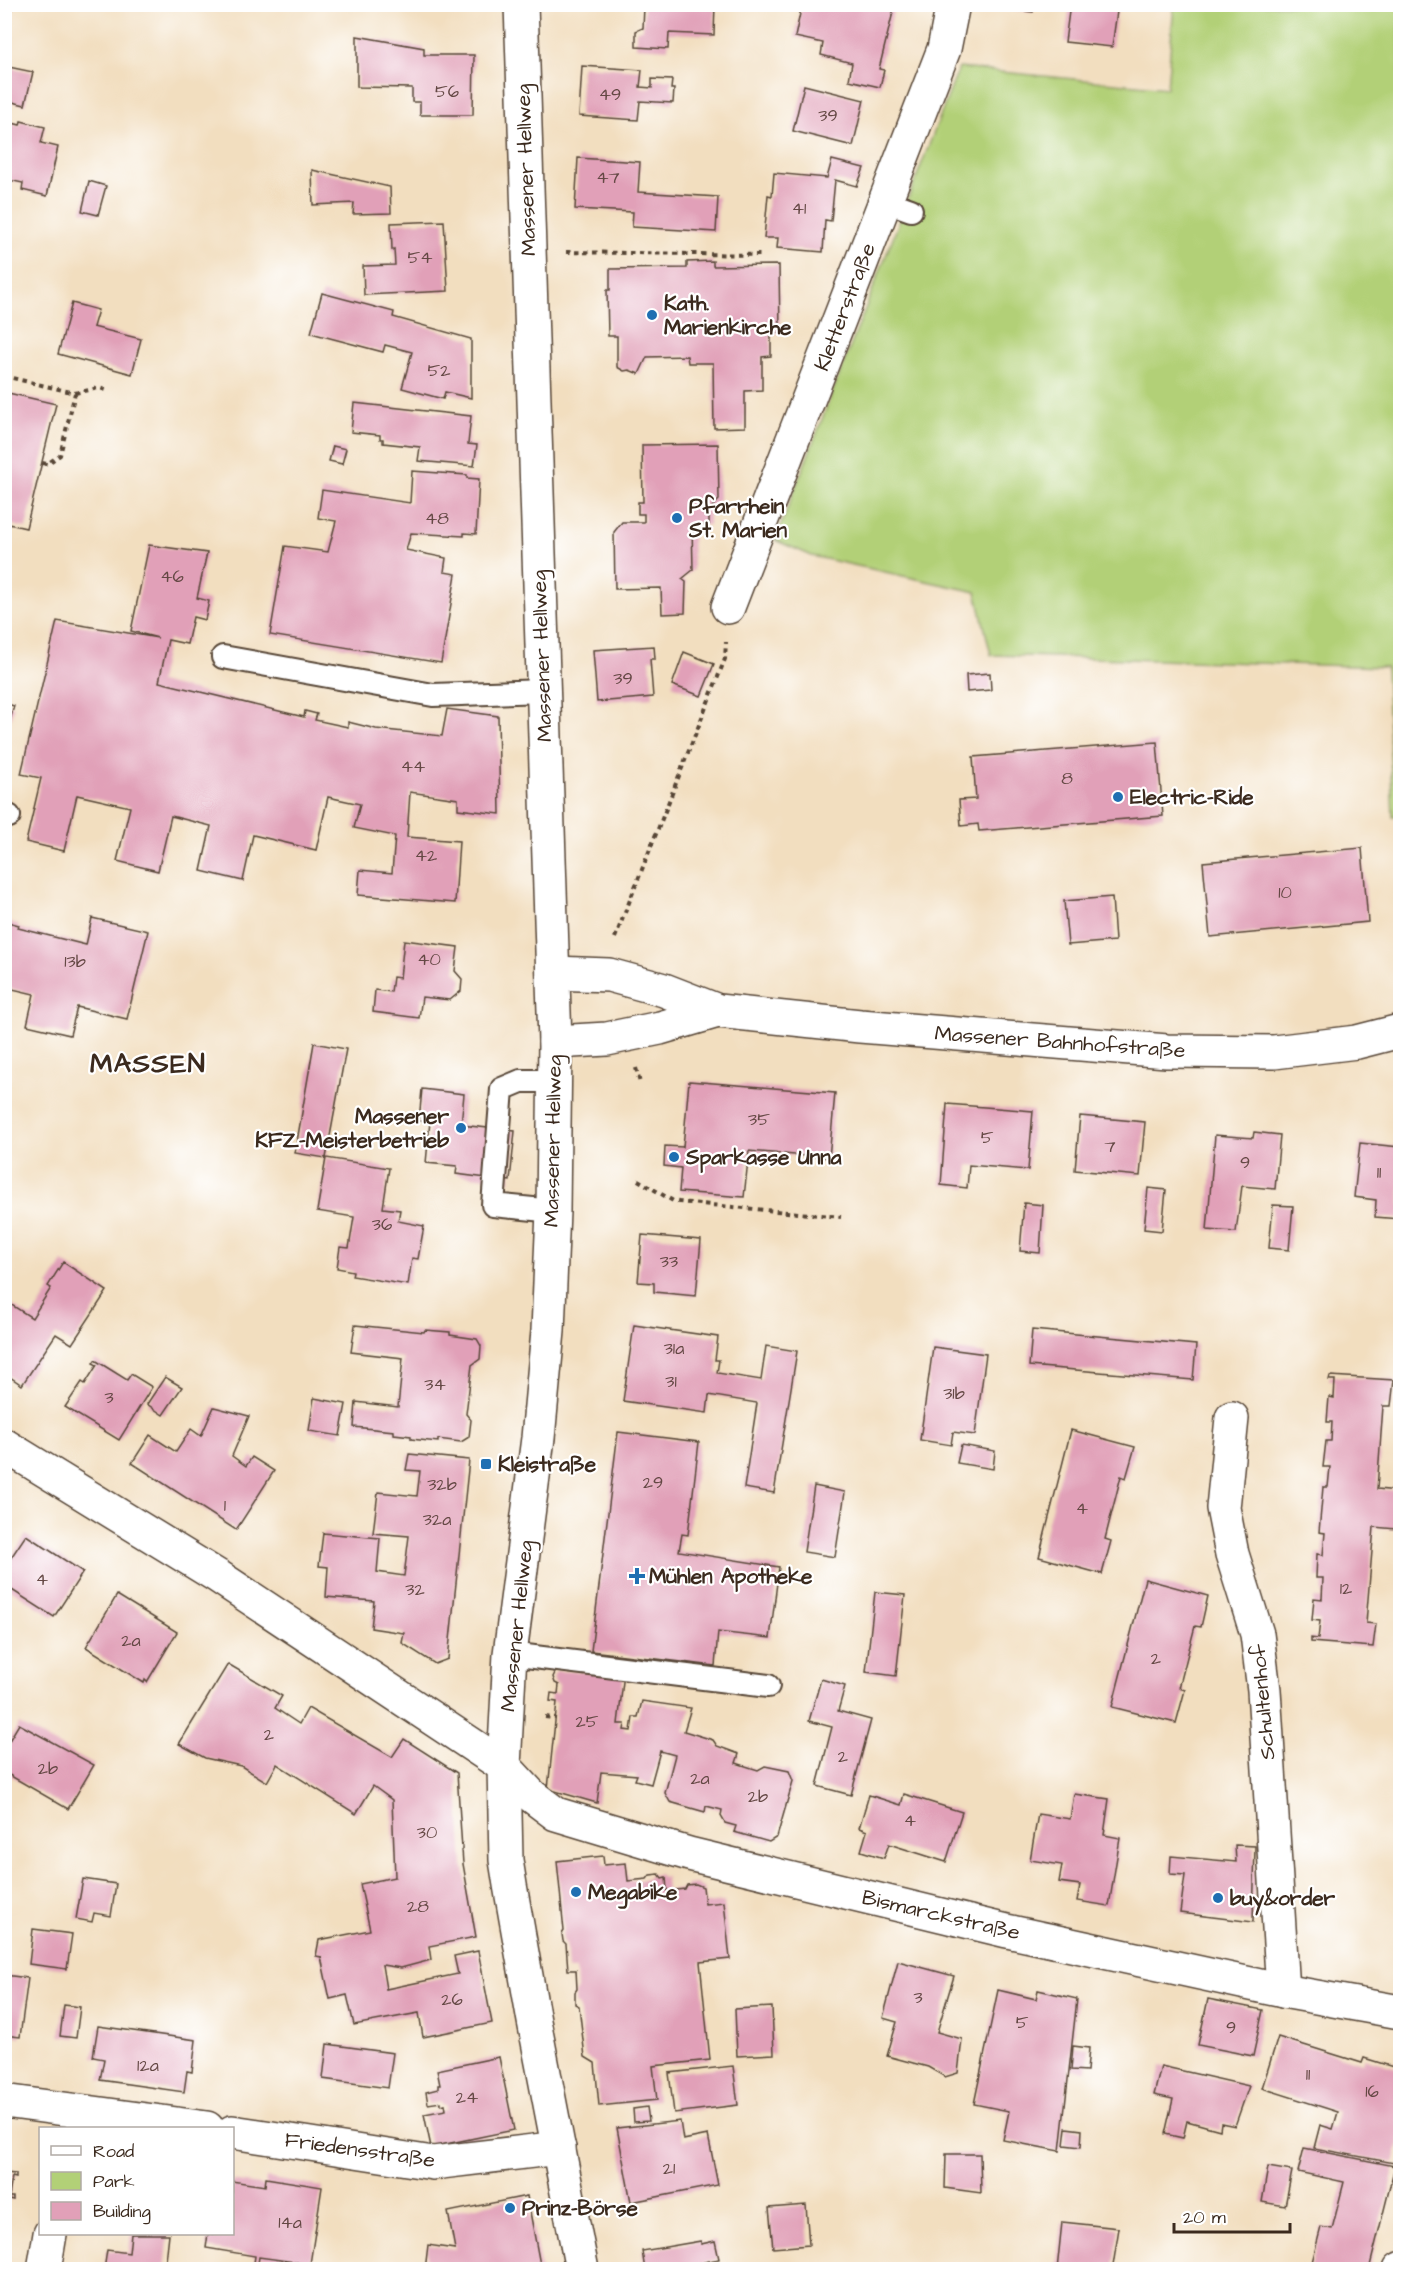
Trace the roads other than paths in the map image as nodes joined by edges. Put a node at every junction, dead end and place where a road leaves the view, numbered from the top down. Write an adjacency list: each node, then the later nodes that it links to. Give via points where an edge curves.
1 (520, 4): 5 (main road, Massener Hellweg)
2 (953, 4): 3 (main road, Kletterstraße, via 944,49 898,206)
3 (728, 608)
4 (223, 657): 5 (lane, via 433,695)
5 (543, 691): 6 (main road, Massener Hellweg)
6 (553, 973): 7 (main road, Massener Bahnhofstraße, via 609,975 664,990); 9 (main road, Massener Hellweg)
7 (718, 1011): 8 (main road, Massener Bahnhofstraße, via 1167,1051 1274,1052 1357,1042); 9 (main road, Massener Bahnhofstraße, via 607,1039)
8 (1401, 1031)
9 (555, 1042): 10 (main road, Massener Hellweg)
10 (554, 1081): 11 (main road, Massener Hellweg); 11 (lane, via 521,1081 502,1089 493,1205)
11 (553, 1211): 14 (main road, Massener Hellweg, via 538,1438)
12 (1232, 1418): 17 (main road, Schultenhof, via 1223,1508 1232,1554 1257,1634 1264,1690)
13 (4, 1445): 16 (main road, via 219,1577)
14 (510, 1654): 15 (lane); 16 (main road, Massener Hellweg)
15 (768, 1686)
16 (504, 1766): 17 (main road, Bismarckstraße, via 532,1796 556,1814 689,1854 1007,1931); 23 (main road, Massener Hellweg, via 506,1860)
17 (1283, 1991): 18 (main road, Bismarckstraße)
18 (1401, 2012)
19 (4, 2101): 20 (main road)
20 (68, 2119): 21 (main road)
21 (192, 2127)
22 (234, 2132): 23 (main road, Friedensstraße, via 433,2163)
23 (559, 2148): 26 (main road, Massener Hellweg)
24 (50, 2235): 25 (main road)
25 (44, 2270)
26 (582, 2270)

